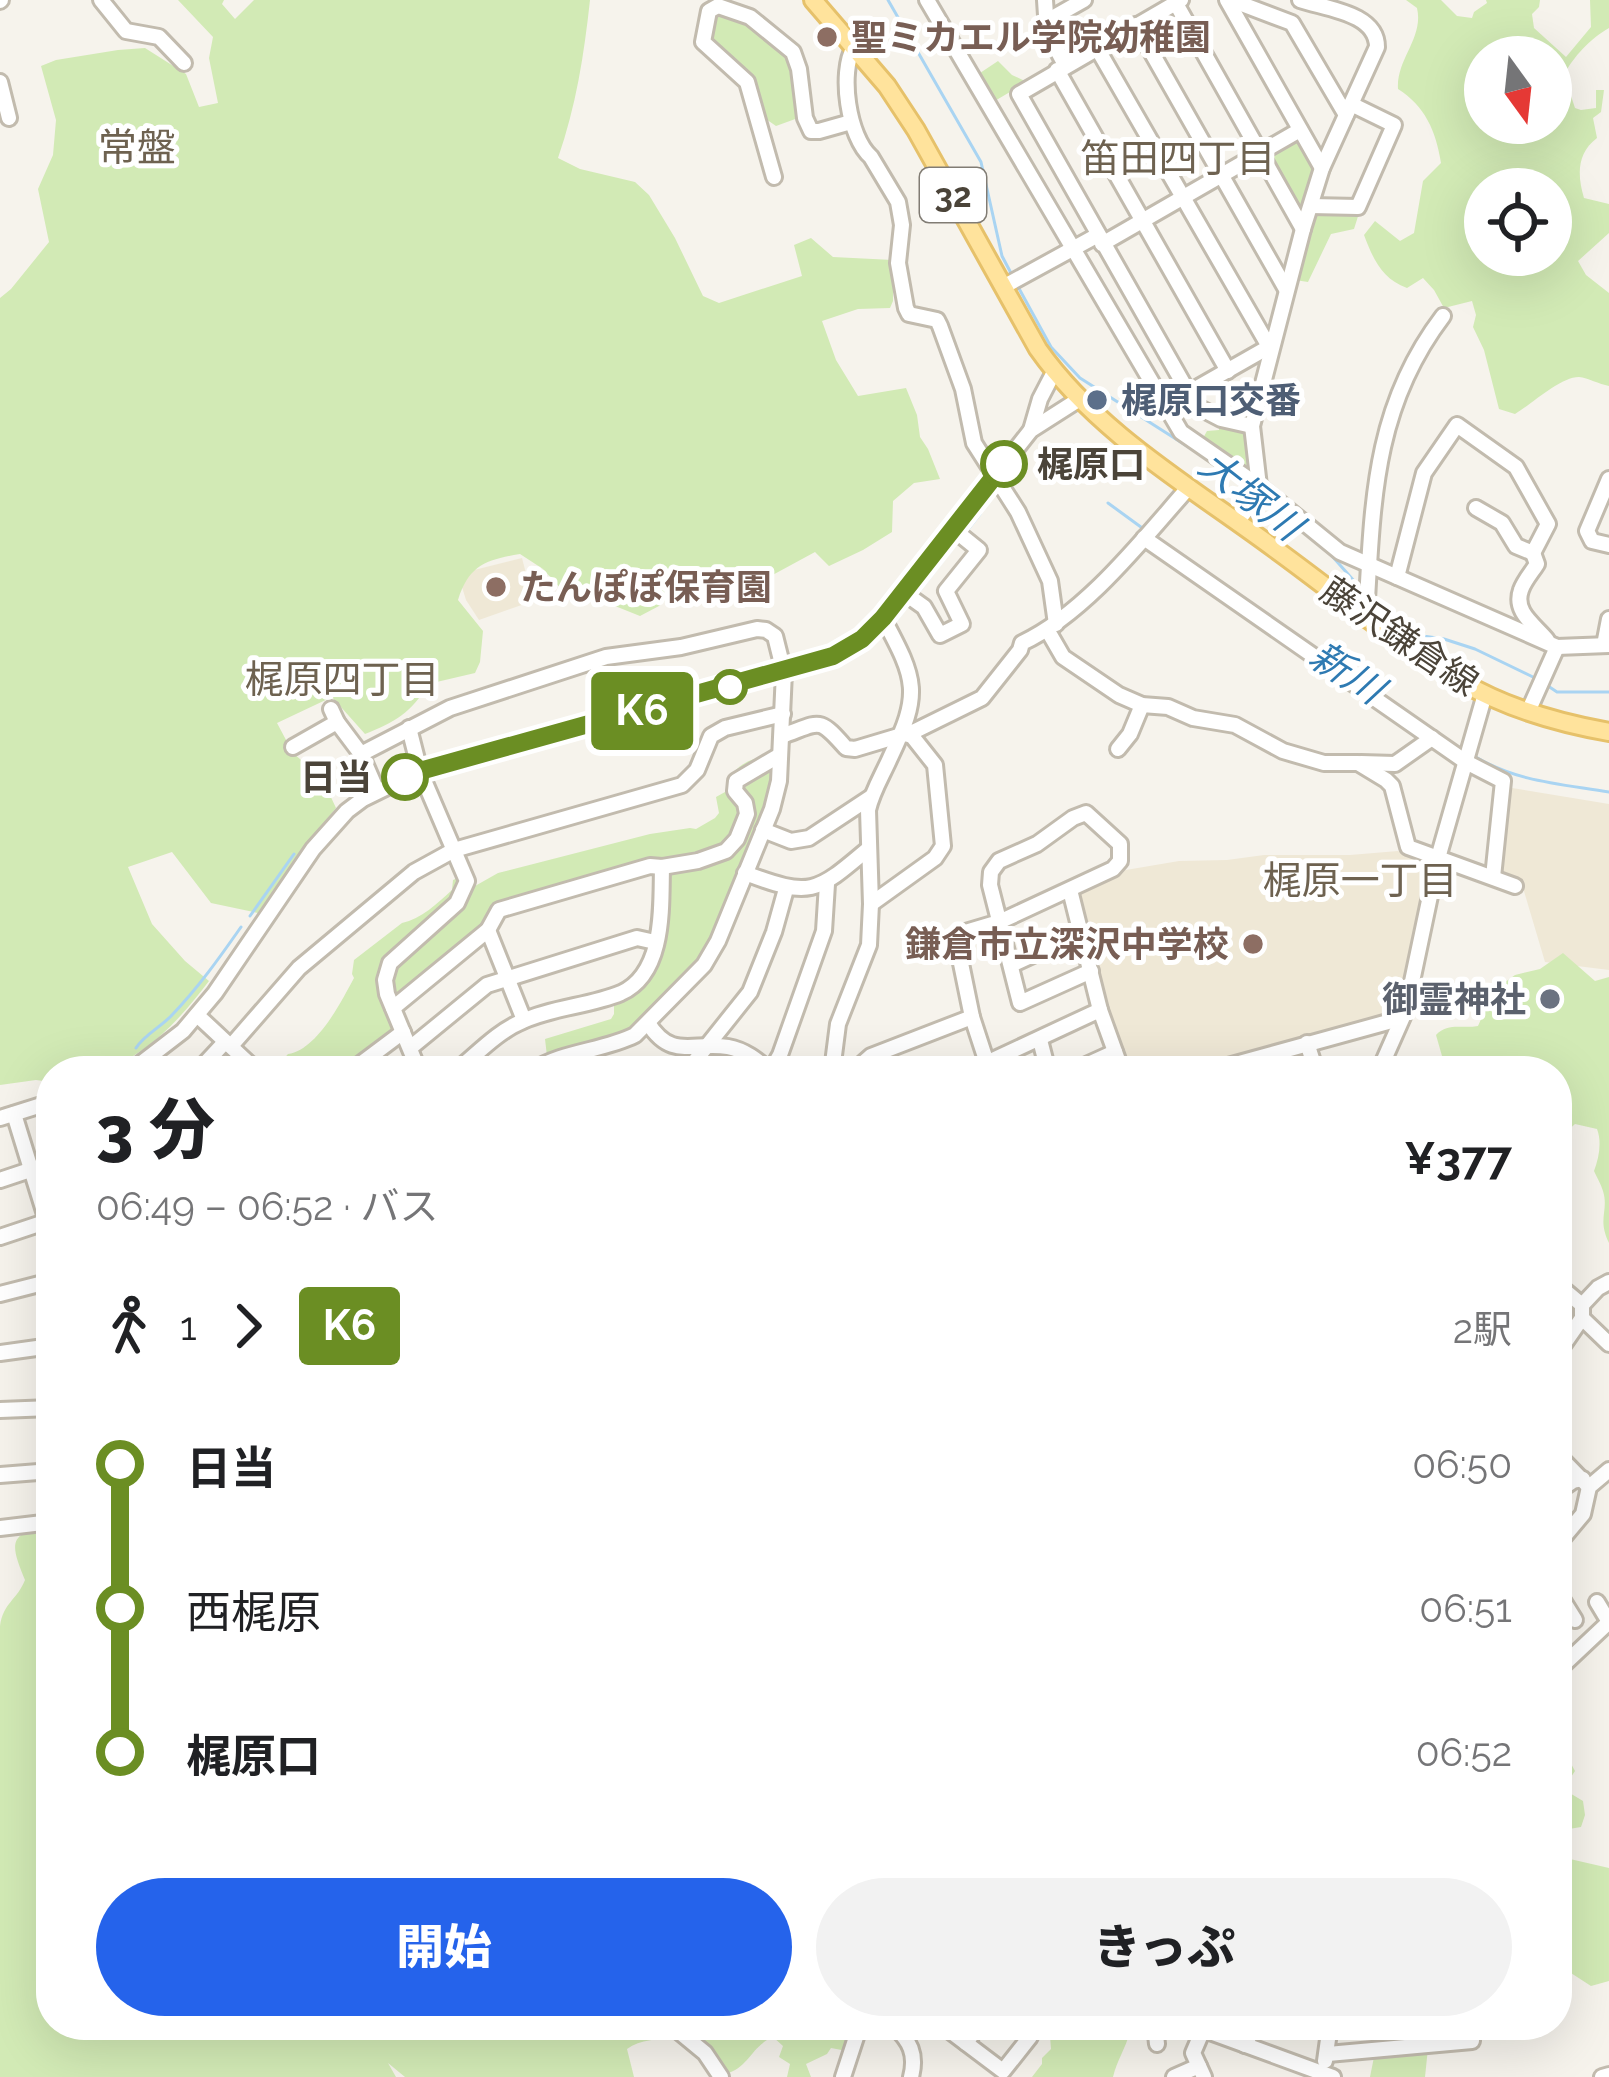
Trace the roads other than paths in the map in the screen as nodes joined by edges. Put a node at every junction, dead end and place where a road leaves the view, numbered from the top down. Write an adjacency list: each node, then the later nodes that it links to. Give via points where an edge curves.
1 (100, 0): 13 (street, via 126,32 159,37)
2 (813, 0): 11 (main road, 藤沢鎌倉線 / 32)
3 (928, 0): 29 (street)
4 (1045, 0): 9 (street)
5 (1084, 0): 9 (street)
6 (1229, 0): 16 (street, via 1292,23); 19 (street)
7 (1300, 0): 16 (street, via 1362,20 1376,33)
8 (1177, 1): 10 (street); 20 (street)
9 (1046, 22): 14 (street)
10 (1136, 25): 12 (street); 22 (street)
11 (854, 47): 18 (street, via 846,60); 30 (main road, 藤沢鎌倉線 / 32, via 916,130)
12 (1097, 48): 14 (street); 24 (street)
13 (184, 63)
14 (1061, 68): 26 (street); 28 (street, via 1019,94)
15 (0, 82): 17 (street)
16 (1348, 109): 21 (street); 25 (street, via 1394,125 1358,207)
17 (9, 118)
18 (851, 122): 23 (street, via 812,130 793,52 750,17 718,6 709,11 703,42 747,82); 40 (street, via 898,202 909,314 937,320 974,443)
19 (1300, 130): 20 (street); 21 (street)
20 (1261, 153): 22 (street); 27 (street)
21 (1322, 168): 25 (street)
22 (1222, 176): 24 (street); 31 (street)
23 (774, 177)
24 (1183, 198): 26 (street); 33 (street)
25 (1310, 206): 27 (street)
26 (1142, 220): 28 (street); 34 (street)
27 (1303, 229): 31 (street)
28 (1100, 240): 29 (street); 36 (street)
29 (1073, 249): 30 (street); 42 (street, via 1181,432)
30 (1003, 287): 35 (main road, 藤沢鎌倉線 / 32)
31 (1286, 290): 33 (street)
32 (1443, 316): 50 (street, via 1398,392 1377,473)
33 (1269, 349): 34 (street); 38 (street)
34 (1228, 370): 36 (street)
35 (1054, 372): 37 (main road, 藤沢鎌倉線 / 32); 39 (street)
36 (1188, 393): 38 (street, via 1210,415)
37 (1078, 400): 39 (street); 43 (main road, 藤沢鎌倉線 / 32)
38 (1252, 426): 42 (street)
39 (1031, 430): 40 (street)
40 (995, 476): 46 (street); 56 (street, via 1050,581)
41 (1609, 479): 48 (street, via 1587,530 1592,541)
42 (1259, 486): 45 (street); 50 (street, via 1340,552)
43 (1189, 487): 45 (main road, 藤沢鎌倉線 / 32); 47 (street)
44 (1476, 508): 49 (street)
45 (1238, 521): 53 (main road, 藤沢鎌倉線 / 32)
46 (953, 529): 52 (street); 52 (street, via 979,550 946,592 962,624 940,634)
47 (1144, 538): 56 (street); 68 (street)
48 (1609, 545)
49 (1533, 553): 51 (street, via 1548,524 1516,467 1457,425 1424,473); 58 (street, via 1523,615)
50 (1369, 565): 51 (street); 53 (street)
51 (1397, 577): 58 (street)
52 (903, 592): 54 (street)
53 (1361, 612): 60 (main road, 藤沢鎌倉線 / 32)
54 (883, 618): 59 (street, via 844,651); 66 (street, via 911,683)
55 (1609, 620): 57 (street)
56 (1052, 628): 61 (street, via 1063,657); 66 (street, via 1022,643 982,698)
57 (1606, 645): 58 (street)
58 (1553, 646): 62 (street)
59 (784, 672): 63 (street); 64 (street, via 777,640 757,628 606,657); 75 (street)
60 (1485, 694): 62 (main road, 藤沢鎌倉線 / 32); 73 (street)
61 (1142, 705): 70 (street); 74 (street, via 1235,725 1324,763)
62 (1528, 712): 65 (main road, 藤沢鎌倉線 / 32)
63 (783, 714): 67 (street); 80 (street, via 711,736 698,770 682,785)
64 (410, 728): 71 (street); 75 (street)
65 (1609, 732)
66 (902, 733): 67 (street, via 855,748 818,723); 77 (street); 89 (street, via 934,765 943,846)
67 (782, 736): 72 (street)
68 (1432, 738): 73 (street); 74 (street, via 1395,764)
69 (293, 747): 71 (street, via 334,715)
70 (1118, 749)
71 (361, 754): 76 (street)
72 (780, 754): 78 (street); 82 (street, via 734,785 747,808 731,846)
73 (1466, 762): 81 (street); 84 (street, via 1504,781)
74 (1358, 763): 81 (street, via 1392,787 1408,847)
75 (420, 771): 76 (street); 80 (street)
76 (377, 791): 100 (street, via 313,849)
77 (871, 797): 78 (street, via 809,838 790,841); 79 (street)
78 (764, 830): 83 (street)
79 (868, 849): 85 (street); 89 (street)
80 (454, 850): 97 (street, via 466,881 457,903 390,963 385,980); 107 (street, via 414,872 298,968)
81 (1438, 858): 84 (street); 99 (street)
82 (662, 868): 91 (street, via 499,910); 93 (street)
83 (745, 873): 87 (street); 103 (street, via 704,965)
84 (1493, 877): 86 (street)
85 (827, 884): 87 (street); 120 (street, via 824,931)
86 (1515, 886)
87 (786, 889): 108 (street, via 750,992)
88 (1070, 890): 90 (street); 90 (street, via 1120,861 1120,844 1086,813 995,866 990,885); 92 (street)
89 (871, 904): 121 (street, via 869,945)
90 (999, 922): 94 (street); 101 (street, via 956,939)
91 (488, 930): 96 (street); 97 (street)
92 (1081, 933): 94 (street); 95 (street)
93 (656, 942): 96 (street, via 637,938); 102 (street, via 644,974 623,992)
94 (1011, 965): 95 (street, via 1020,1003)
95 (1090, 971): 98 (street)
96 (507, 977): 102 (street); 109 (street)
97 (393, 1008): 104 (street)
98 (1100, 1010): 105 (street); 110 (street)
99 (1406, 1010): 106 (street); 130 (street)
100 (197, 1016): 107 (street); 111 (street)
101 (973, 1017): 122 (street); 123 (street)
102 (524, 1020): 116 (street)
103 (648, 1023): 108 (street, via 676,1048); 117 (street)
104 (403, 1032): 109 (street); 114 (street)
105 (1040, 1040): 124 (street); 125 (street)
106 (1306, 1043): 128 (street); 129 (street)
107 (228, 1044): 112 (street); 113 (street)
108 (709, 1046): 118 (street); 119 (street)
109 (410, 1048): 115 (street)
110 (1115, 1052): 126 (street); 127 (street)
111 (153, 1056)
112 (215, 1056)
113 (241, 1056)
114 (371, 1056)
115 (413, 1056)
116 (475, 1056)
117 (579, 1056)
118 (700, 1056)
119 (752, 1056)
120 (779, 1056)
121 (834, 1056)
122 (872, 1056)
123 (984, 1056)
124 (1002, 1056)
125 (1044, 1056)
126 (1106, 1056)
127 (1116, 1056)
128 (1269, 1056)
129 (1311, 1056)
130 (1386, 1056)
131 (36, 1107): 132 (street)
132 (7, 1116): 134 (street)
133 (36, 1168): 134 (street)
134 (32, 1169): 135 (street); 136 (street)
135 (0, 1180)
136 (36, 1181)
137 (36, 1225): 138 (street)
138 (0, 1237)
139 (1609, 1282): 143 (street)
140 (36, 1285): 141 (street)
141 (0, 1294)
142 (1572, 1300): 143 (street)
143 (1582, 1311): 144 (street); 145 (street)
144 (1572, 1328)
145 (1609, 1344)
146 (36, 1348): 147 (street)
147 (0, 1353)
148 (36, 1409): 149 (street)
149 (0, 1410)
150 (1572, 1469): 155 (street)
151 (1609, 1470): 155 (street)
152 (36, 1472): 153 (street)
153 (0, 1475)
154 (1572, 1482): 155 (street)
155 (1586, 1483): 157 (street, via 1583,1514)
156 (36, 1524): 158 (street)
157 (1572, 1527)
158 (0, 1528)
159 (1597, 1602): 162 (street)
160 (1572, 1613): 161 (street)
161 (1575, 1620)
162 (1609, 1622): 163 (street)
163 (1572, 1657)
164 (689, 2040): 184 (street)
165 (855, 2040): 185 (street)
166 (906, 2040): 186 (street)
167 (962, 2040): 177 (street)
168 (968, 2040): 177 (street)
169 (1028, 2040): 177 (street, via 1004,2071)
170 (1156, 2040): 178 (street)
171 (1196, 2040): 182 (street)
172 (1232, 2040): 179 (street)
173 (1247, 2040): 179 (street)
174 (1329, 2040): 181 (street)
175 (1419, 2040): 180 (street)
176 (1472, 2040): 180 (street)
177 (966, 2043)
178 (1156, 2044)
179 (1244, 2045): 183 (street)
180 (1421, 2045): 181 (street)
181 (1328, 2054): 183 (street)
182 (1202, 2071): 187 (street)
183 (1324, 2076)
184 (721, 2077)
185 (843, 2077)
186 (911, 2077)
187 (1174, 2077)

